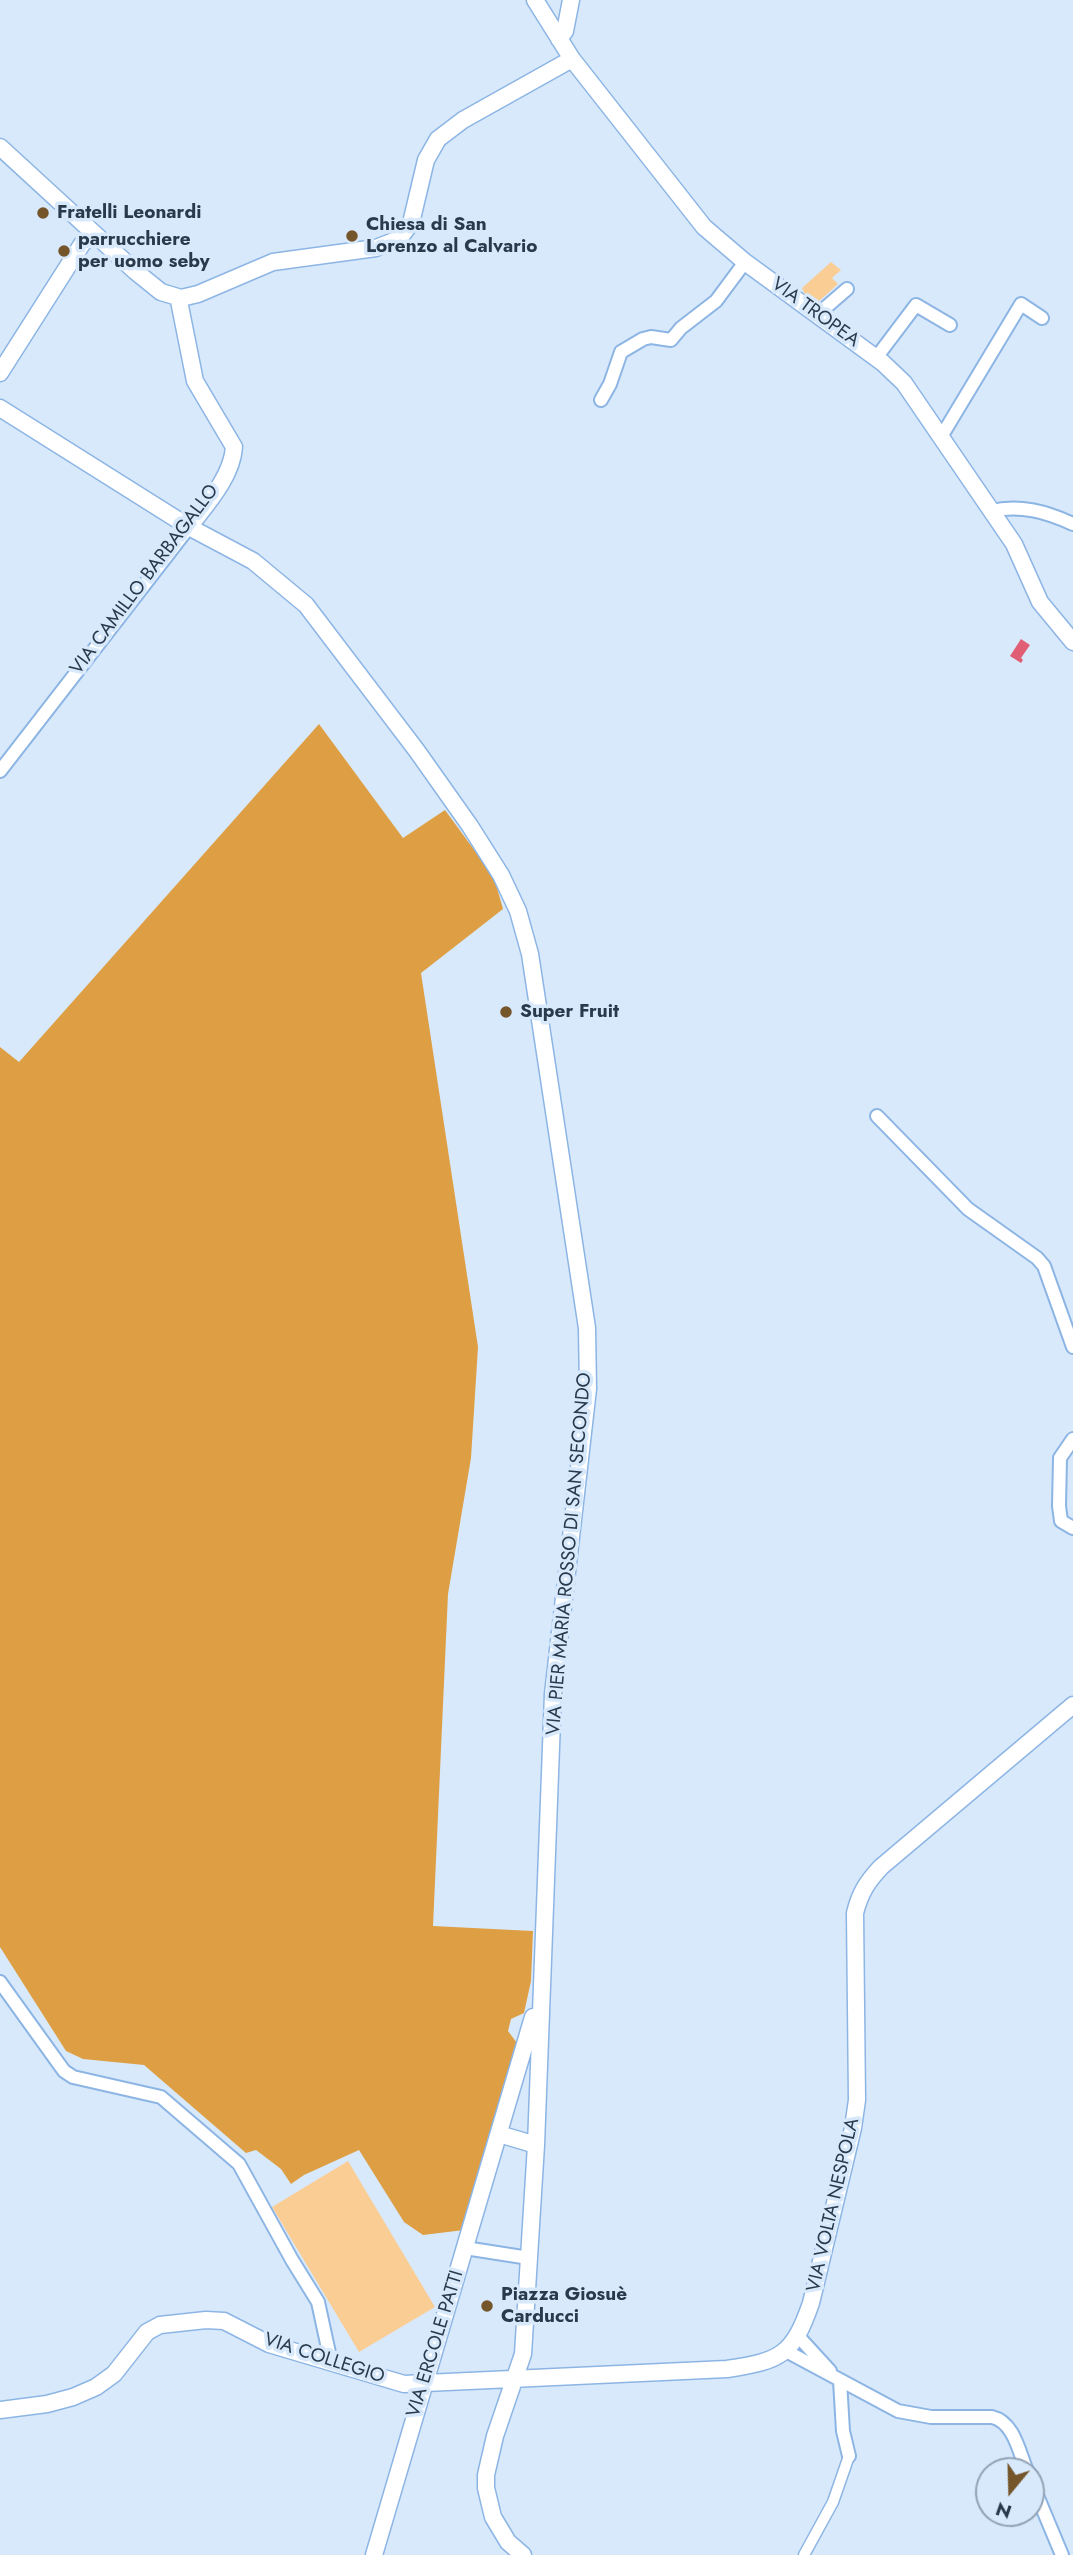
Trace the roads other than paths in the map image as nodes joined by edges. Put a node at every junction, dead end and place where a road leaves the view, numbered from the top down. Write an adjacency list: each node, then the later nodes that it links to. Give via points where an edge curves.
1 (535, 0): 3 (street, VIA TROPEA)
2 (571, 0): 3 (street)
3 (559, 39): 4 (street, VIA TROPEA)
4 (572, 59): 7 (street, VIA TROPEA, via 704,228); 9 (street, via 463,120 439,139 426,160 411,223 399,239 376,248 273,262 235,277 192,305)
5 (0, 147): 6 (street)
6 (92, 234): 9 (street, via 159,299 166,304); 14 (street)
7 (745, 261): 10 (street, VIA TROPEA); 15 (street, via 716,301 671,340 651,337 621,352)
8 (847, 289): 10 (street)
9 (180, 303): 20 (street, VIA CAMILLO BARBAGALLO, via 195,381 234,447 234,457 212,498)
10 (817, 315): 13 (street, VIA TROPEA)
11 (1042, 318): 17 (street, via 1021,304)
12 (950, 325): 13 (street, via 916,305)
13 (876, 358): 17 (street, VIA TROPEA, via 904,383)
14 (0, 373)
15 (601, 400)
16 (0, 408): 20 (street, VIA PIER MARIA ROSSO DI SAN SECONDO)
17 (941, 437): 18 (street, VIA TROPEA)
18 (991, 511): 19 (street, via 1021,508); 21 (street, VIA TROPEA, via 1014,544 1040,602)
19 (1073, 524)
20 (189, 527): 22 (street, VIA CAMILLO BARBAGALLO); 28 (street, VIA PIER MARIA ROSSO DI SAN SECONDO, via 253,561 306,605 470,826 518,911 530,954 587,1328 588,1389 553,1694)
21 (1073, 642)
22 (0, 771)
23 (877, 1116): 24 (street, via 968,1209 1044,1266)
24 (1073, 1347)
25 (1073, 1440): 26 (street, via 1059,1458 1059,1506 1062,1521)
26 (1073, 1528)
27 (1073, 1705): 34 (street, VIA VOLTA NESPOLA, via 881,1867 859,1897 855,1913 857,2100 811,2303)
28 (543, 1952): 30 (street, VIA ERCOLE PATTI, via 531,2029); 31 (street, VIA PIER MARIA ROSSO DI SAN SECONDO)
29 (0, 1983): 36 (street, via 64,2071 161,2097 239,2164 318,2302)
30 (499, 2134): 31 (street); 32 (street, VIA ERCOLE PATTI)
31 (536, 2145): 33 (street, VIA PIER MARIA ROSSO DI SAN SECONDO)
32 (465, 2248): 33 (street); 39 (street, VIA ERCOLE PATTI)
33 (529, 2258): 37 (street, VIA PIER MARIA ROSSO DI SAN SECONDO, via 523,2354)
34 (797, 2335): 35 (street, VIA VOLTA NESPOLA); 38 (street)
35 (786, 2351): 37 (street, via 762,2363 727,2369); 38 (street)
36 (331, 2362): 39 (street, VIA COLLEGIO, via 404,2385); 40 (street, VIA COLLEGIO, via 269,2344 224,2321 160,2325 147,2332 114,2374 96,2387 73,2398)
37 (514, 2380): 39 (street, VIA COLLEGIO); 45 (street, VIA PIER MARIA ROSSO DI SAN SECONDO, via 488,2458 486,2488 500,2531)
38 (839, 2380): 41 (street); 42 (street, via 873,2400 913,2415 1001,2419)
39 (423, 2385): 44 (street, VIA ERCOLE PATTI)
40 (0, 2410)
41 (849, 2456): 46 (street, via 833,2502)
42 (1021, 2457)
43 (1045, 2514): 47 (street)
44 (374, 2555)
45 (523, 2555)
46 (804, 2555)
47 (1062, 2555)

